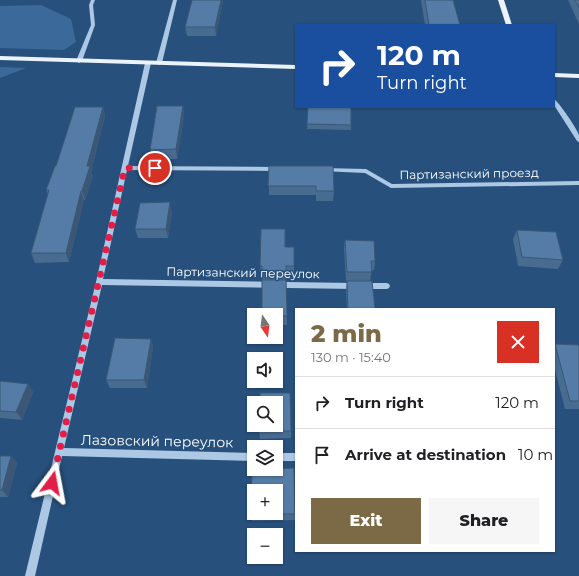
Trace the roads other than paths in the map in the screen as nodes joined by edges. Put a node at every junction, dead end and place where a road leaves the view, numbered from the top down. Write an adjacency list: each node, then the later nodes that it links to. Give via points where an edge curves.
1 (93, 0): 6 (street, via 93,25)
2 (175, 0): 8 (street)
3 (500, 0): 4 (main road)
4 (509, 24)
5 (0, 58): 6 (main road)
6 (79, 61): 7 (main road)
7 (148, 63): 8 (main road); 14 (street)
8 (159, 63): 9 (main road)
9 (295, 67)
10 (555, 75): 11 (main road)
11 (579, 76)
12 (555, 103): 13 (street)
13 (579, 140)
14 (125, 168): 15 (street); 18 (street)
15 (280, 170)
16 (319, 170): 17 (street, Партизанский проезд, via 366,170 391,186)
17 (579, 183)
18 (100, 282): 19 (street, Партизанский переулок); 20 (street)
19 (387, 286)
20 (59, 452): 21 (street, Лазовский переулок); 24 (street)
21 (247, 456)
22 (283, 457): 23 (street)
23 (295, 458)
24 (30, 576)

